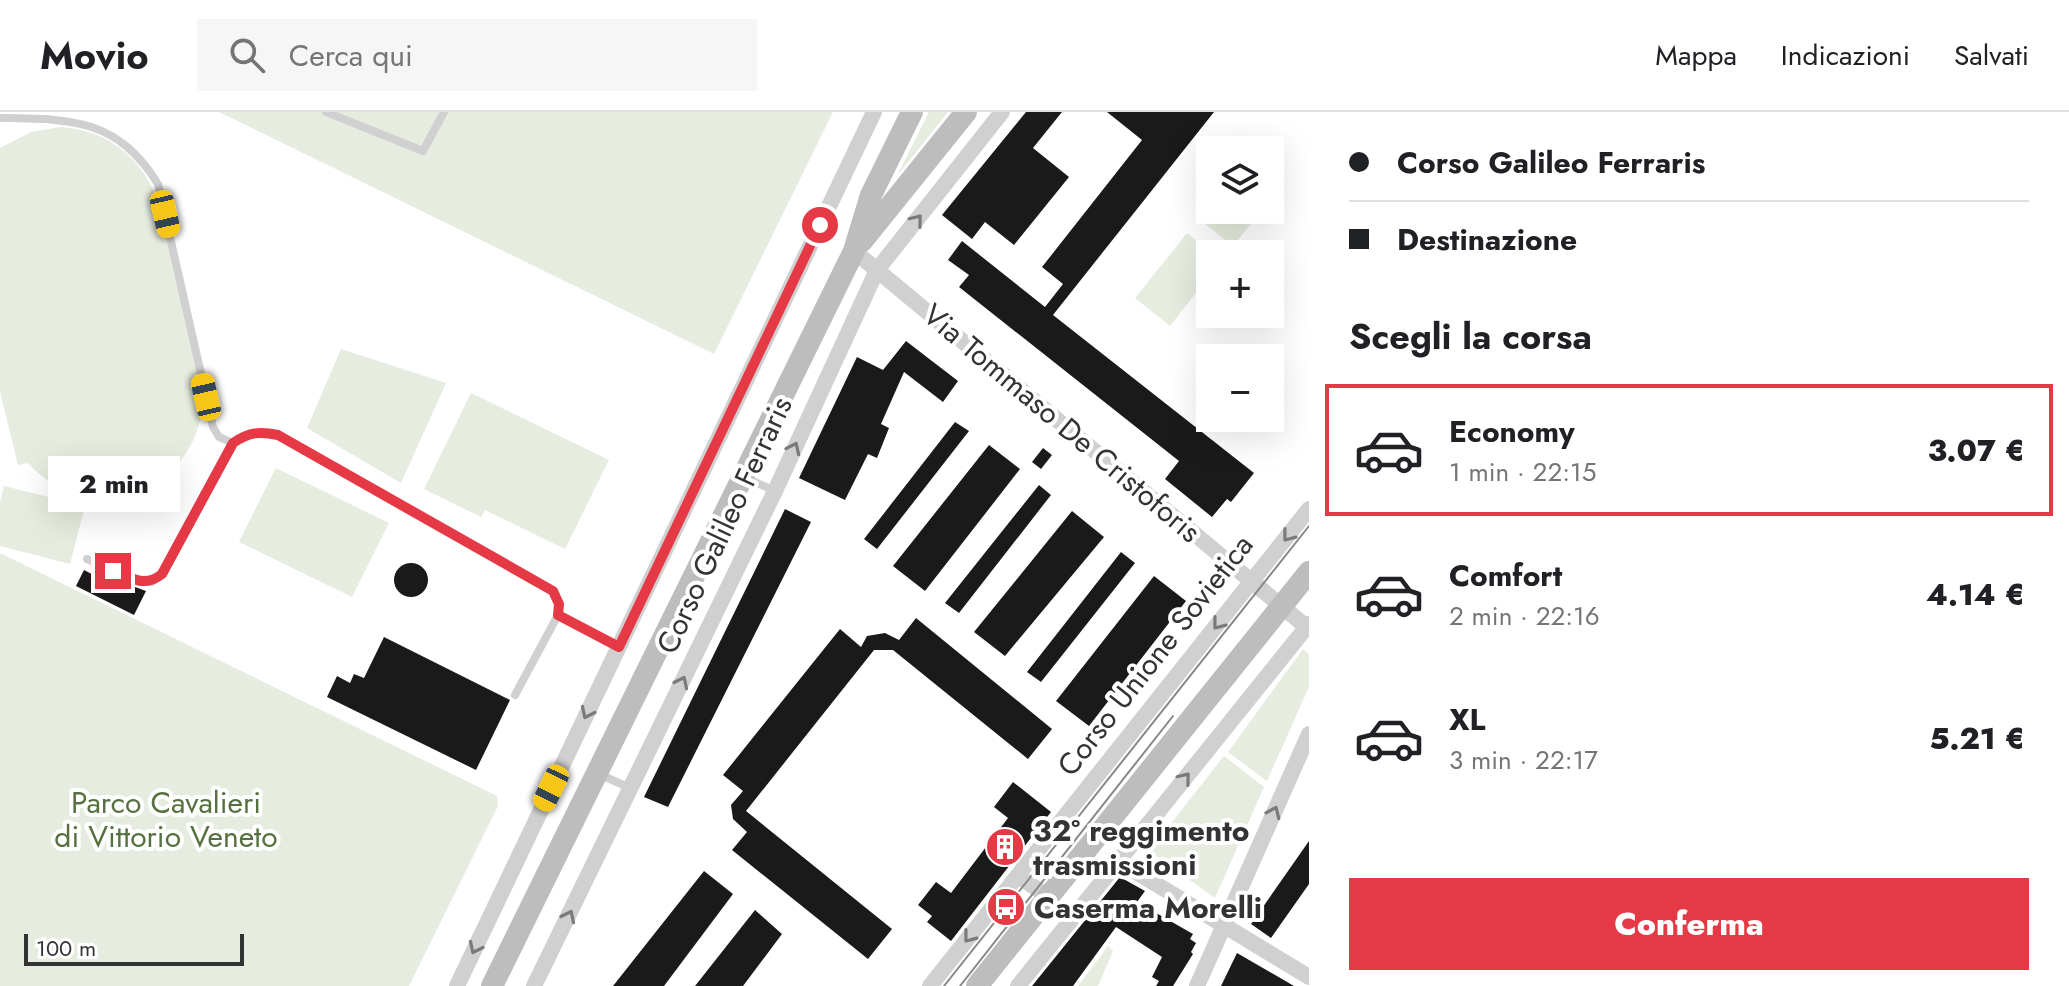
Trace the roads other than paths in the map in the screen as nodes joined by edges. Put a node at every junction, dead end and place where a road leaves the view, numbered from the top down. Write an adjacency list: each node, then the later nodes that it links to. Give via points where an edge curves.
1 (326, 112): 2 (lane, via 423,151)
2 (444, 112)
3 (874, 112): 20 (street, Corso Galileo Ferraris)
4 (912, 112): 8 (main road, Corso Galileo Ferraris, via 871,195)
5 (966, 112): 8 (main road, Corso Galileo Ferraris)
6 (1002, 112): 9 (street, Corso Galileo Ferraris, one-way to 6)
7 (0, 118): 10 (lane, via 88,125 145,162 158,184 213,427 219,437)
8 (854, 251): 9 (street, Via Tommaso De Cristoforis); 11 (main road, Corso Galileo Ferraris)
9 (877, 270): 12 (street, Corso Galileo Ferraris, one-way to 9); 16 (street, Via Tommaso De Cristoforis)
10 (233, 443): 14 (lane, via 156,580 140,582); 18 (lane, via 252,433 278,435 553,591)
11 (743, 477): 12 (lane); 23 (main road, Corso Galileo Ferraris)
12 (775, 491): 24 (street, Corso Galileo Ferraris, one-way to 12)
13 (1309, 509): 16 (street, Corso Unione Sovietica, one-way to 16)
14 (87, 559)
15 (1309, 572): 17 (main road)
16 (1253, 580): 17 (street, Via Tommaso De Cristoforis); 26 (street, Corso Unione Sovietica, one-way to 26)
17 (1282, 607): 19 (street, Via Tommaso De Cristoforis); 27 (main road)
18 (558, 615): 20 (lane); 21 (lane)
19 (1308, 626): 25 (street, one-way to 19)
20 (619, 647): 30 (street, Corso Galileo Ferraris, one-way to 30)
21 (515, 695)
22 (1309, 734): 28 (street, one-way to 22)
23 (597, 773): 24 (lane); 31 (main road, Corso Galileo Ferraris)
24 (631, 788): 32 (street, Corso Galileo Ferraris, one-way to 24)
25 (1118, 861): 28 (street); 35 (street)
26 (1018, 876): 27 (street); 33 (street, Corso Unione Sovietica, one-way to 33)
27 (1049, 897): 34 (main road)
28 (1224, 925): 29 (street); 36 (street)
29 (1309, 977)
30 (457, 986)
31 (492, 986)
32 (534, 986)
33 (930, 986)
34 (977, 986)
35 (1018, 986)
36 (1197, 986)

